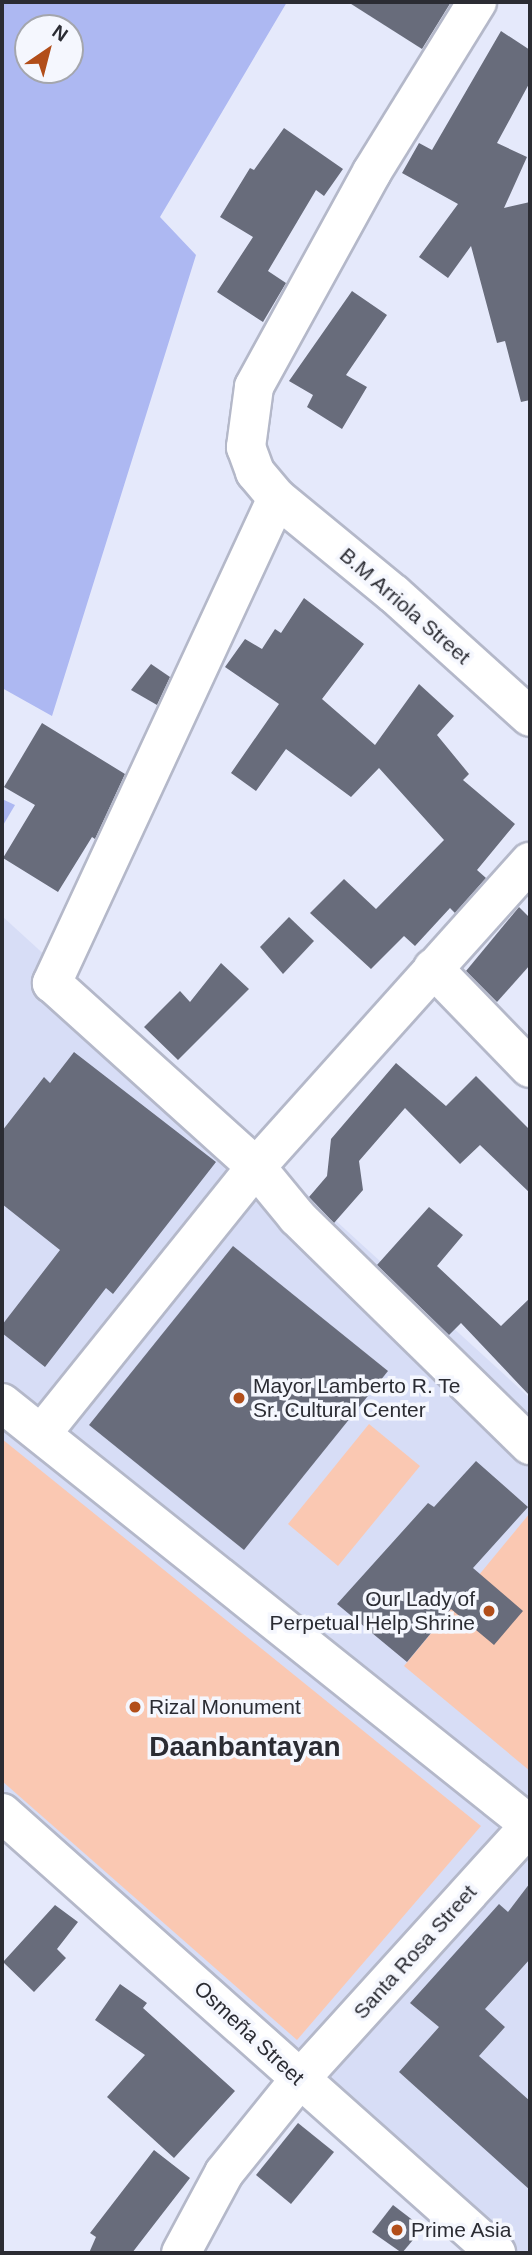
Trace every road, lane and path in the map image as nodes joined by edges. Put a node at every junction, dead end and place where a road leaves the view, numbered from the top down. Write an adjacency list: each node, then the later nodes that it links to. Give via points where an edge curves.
1 (477, 2): 2 (street, B.M Arriola Street, via 373,172 254,387 246,447 255,472)
2 (277, 498): 3 (street, B.M Arriola Street, via 394,594); 7 (street, via 52,983)
3 (530, 717)
4 (530, 862): 5 (street)
5 (433, 968): 6 (street); 7 (street)
6 (530, 1068)
7 (256, 1167): 9 (street); 10 (street, via 297,1217)
8 (2, 1403): 9 (street)
9 (42, 1433): 12 (street)
10 (530, 1446)
11 (2, 1812): 13 (street, Osmeña Street, via 114,1908)
12 (530, 1825): 13 (street, Santa Rosa Street)
13 (299, 2080): 14 (street, Osmeña Street); 15 (street, Santa Rosa Street, via 223,2173)
14 (479, 2248)
15 (181, 2253)

